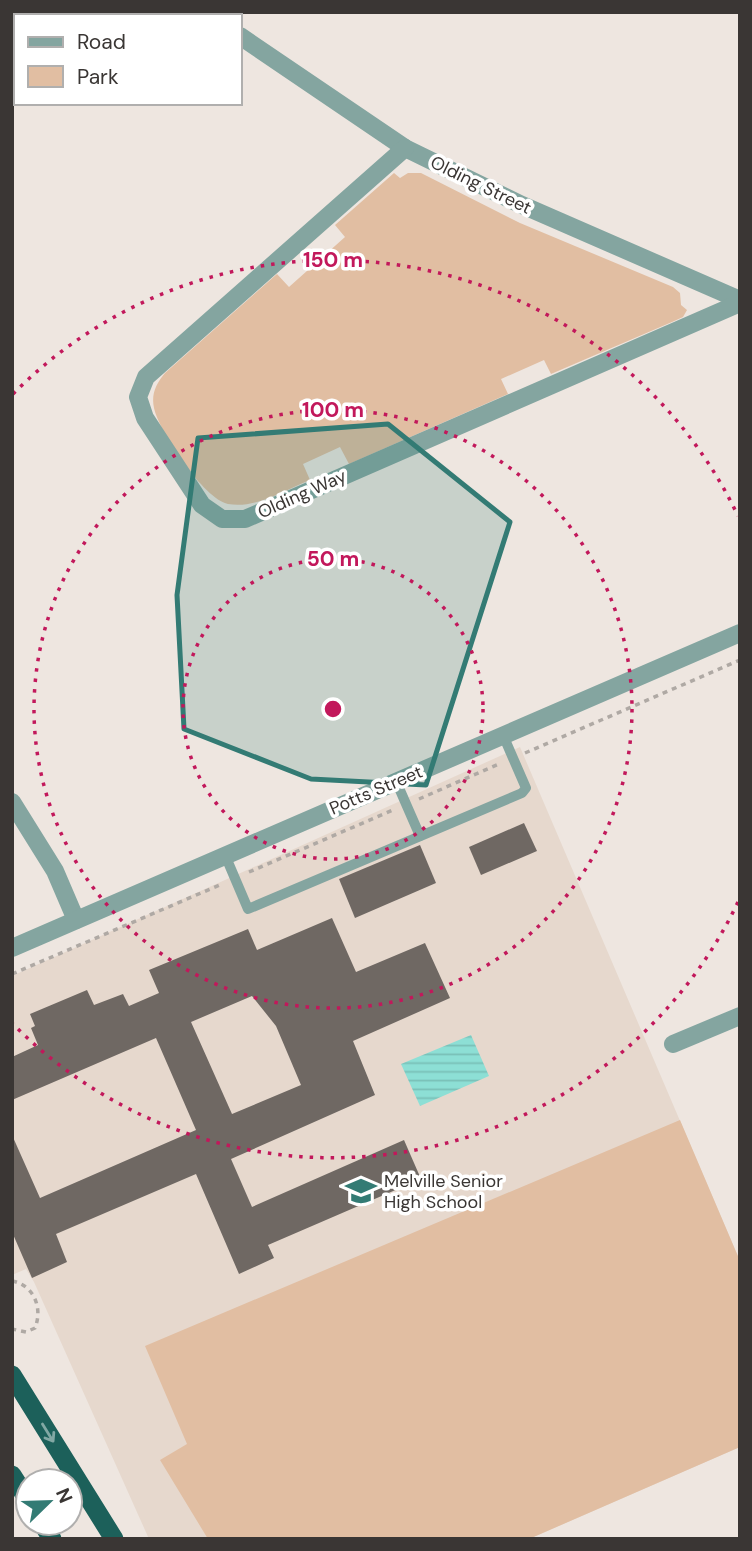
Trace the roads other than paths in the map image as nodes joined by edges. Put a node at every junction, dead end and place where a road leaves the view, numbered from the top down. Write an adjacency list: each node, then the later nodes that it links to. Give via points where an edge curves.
1 (242, 37): 2 (street, Olding Street)
2 (405, 148): 3 (street, Olding Street); 3 (street, Olding Way, via 146,377 138,397 145,418 202,505 222,519 245,519)
3 (740, 302)
4 (740, 633): 5 (street, Potts Street)
5 (503, 735): 6 (street, Potts Street); 8 (lane, via 526,788 522,793)
6 (397, 781): 8 (lane); 9 (street, Potts Street)
7 (12, 802): 10 (street, via 55,871)
8 (420, 836): 9 (lane, via 248,909)
9 (225, 855): 10 (street, Potts Street)
10 (76, 919): 11 (street, Potts Street)
11 (12, 948)
12 (740, 1016): 13 (street)
13 (673, 1044)
14 (12, 1375): 15 (highway, one-way to 15)
15 (114, 1539)

